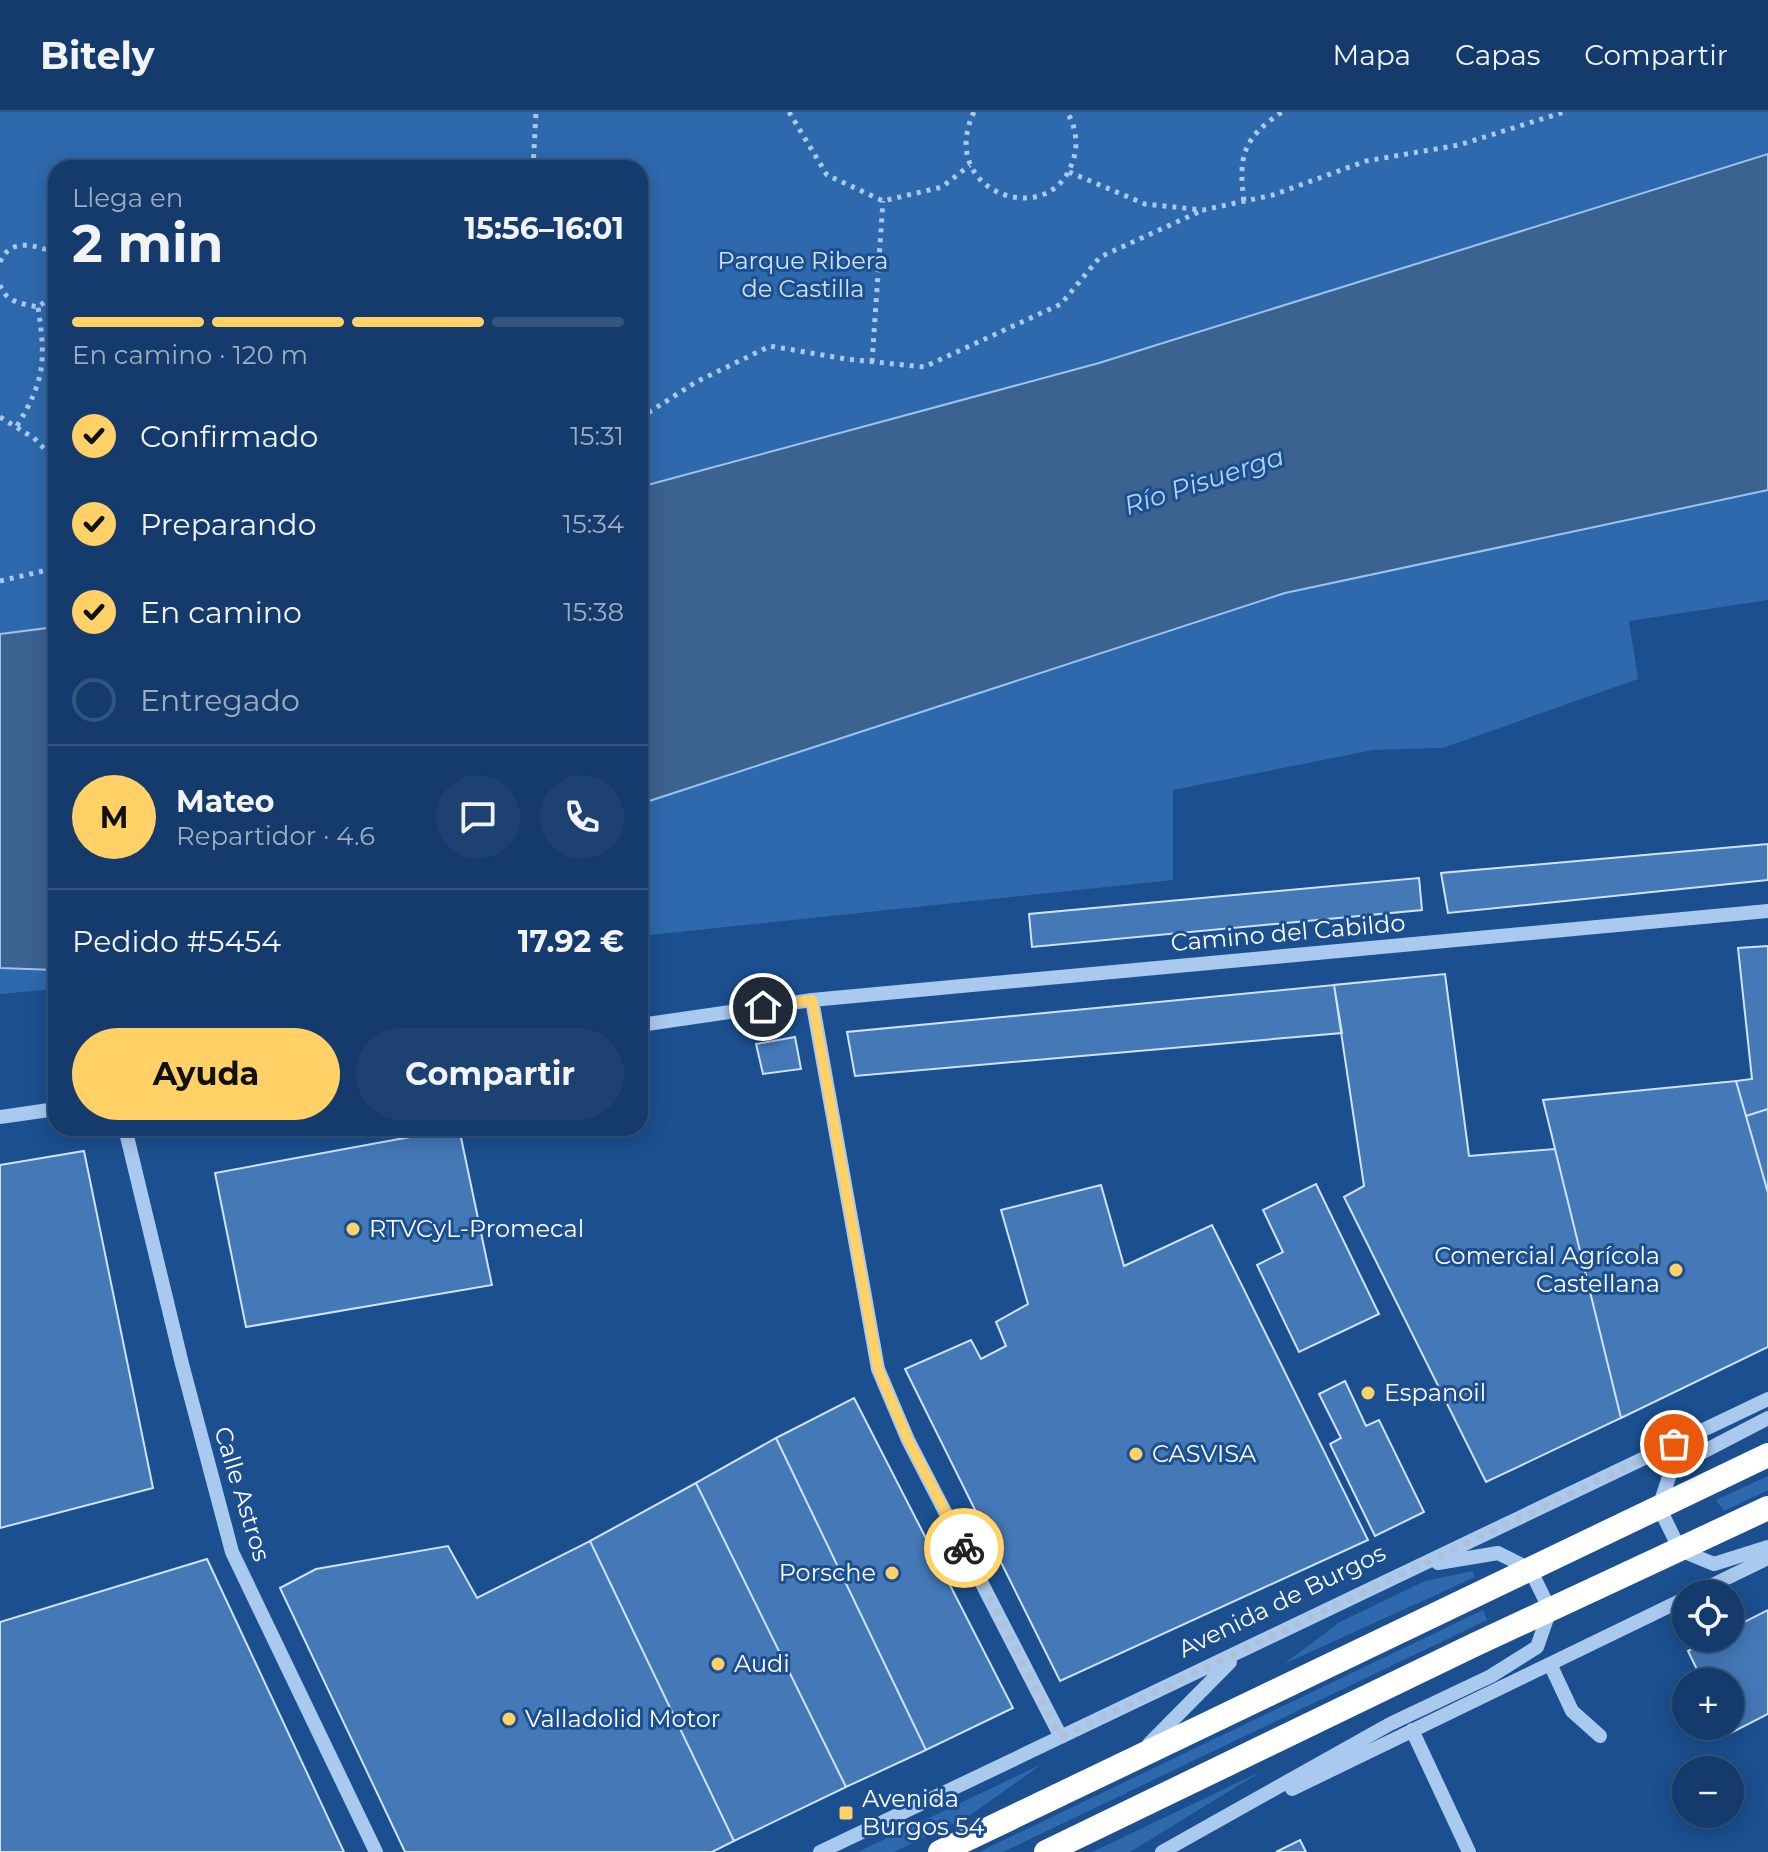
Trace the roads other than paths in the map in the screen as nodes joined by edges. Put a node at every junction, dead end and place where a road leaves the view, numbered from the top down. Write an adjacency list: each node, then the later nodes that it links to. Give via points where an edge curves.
1 (1768, 911): 2 (street, Camino del Cabildo)
2 (812, 1000): 3 (street, Camino del Cabildo); 24 (street, via 878,1369 908,1440)
3 (648, 1024)
4 (48, 1110): 5 (street)
5 (0, 1117)
6 (127, 1136): 26 (street, Calle Astros, via 232,1552)
7 (1768, 1399): 15 (street, Avenida de Burgos)
8 (1768, 1418): 10 (street, via 1672,1468)
9 (1768, 1455): 10 (highway)
10 (1659, 1507): 13 (street); 16 (highway)
11 (1768, 1508): 13 (highway)
12 (1768, 1547): 13 (street, via 1714,1564)
13 (1680, 1550): 19 (highway)
14 (1768, 1558): 17 (street)
15 (1422, 1565): 16 (street, via 1498,1553); 20 (street, Avenida de Burgos)
16 (1530, 1569): 19 (street); 25 (highway)
17 (1723, 1580)
18 (1672, 1605): 21 (street)
19 (1550, 1610): 29 (highway); 30 (street, via 1537,1647 1491,1676 1390,1724)
20 (1238, 1653): 24 (street, Avenida de Burgos); 25 (street)
21 (1550, 1664): 22 (street); 23 (street, via 1572,1711)
22 (1412, 1730): 30 (street); 31 (street)
23 (1600, 1736)
24 (1061, 1737): 27 (street, Avenida de Burgos)
25 (1137, 1757): 28 (highway)
26 (376, 1852)
27 (820, 1852)
28 (940, 1852)
29 (1046, 1852)
30 (1162, 1852)
31 (1469, 1852)

